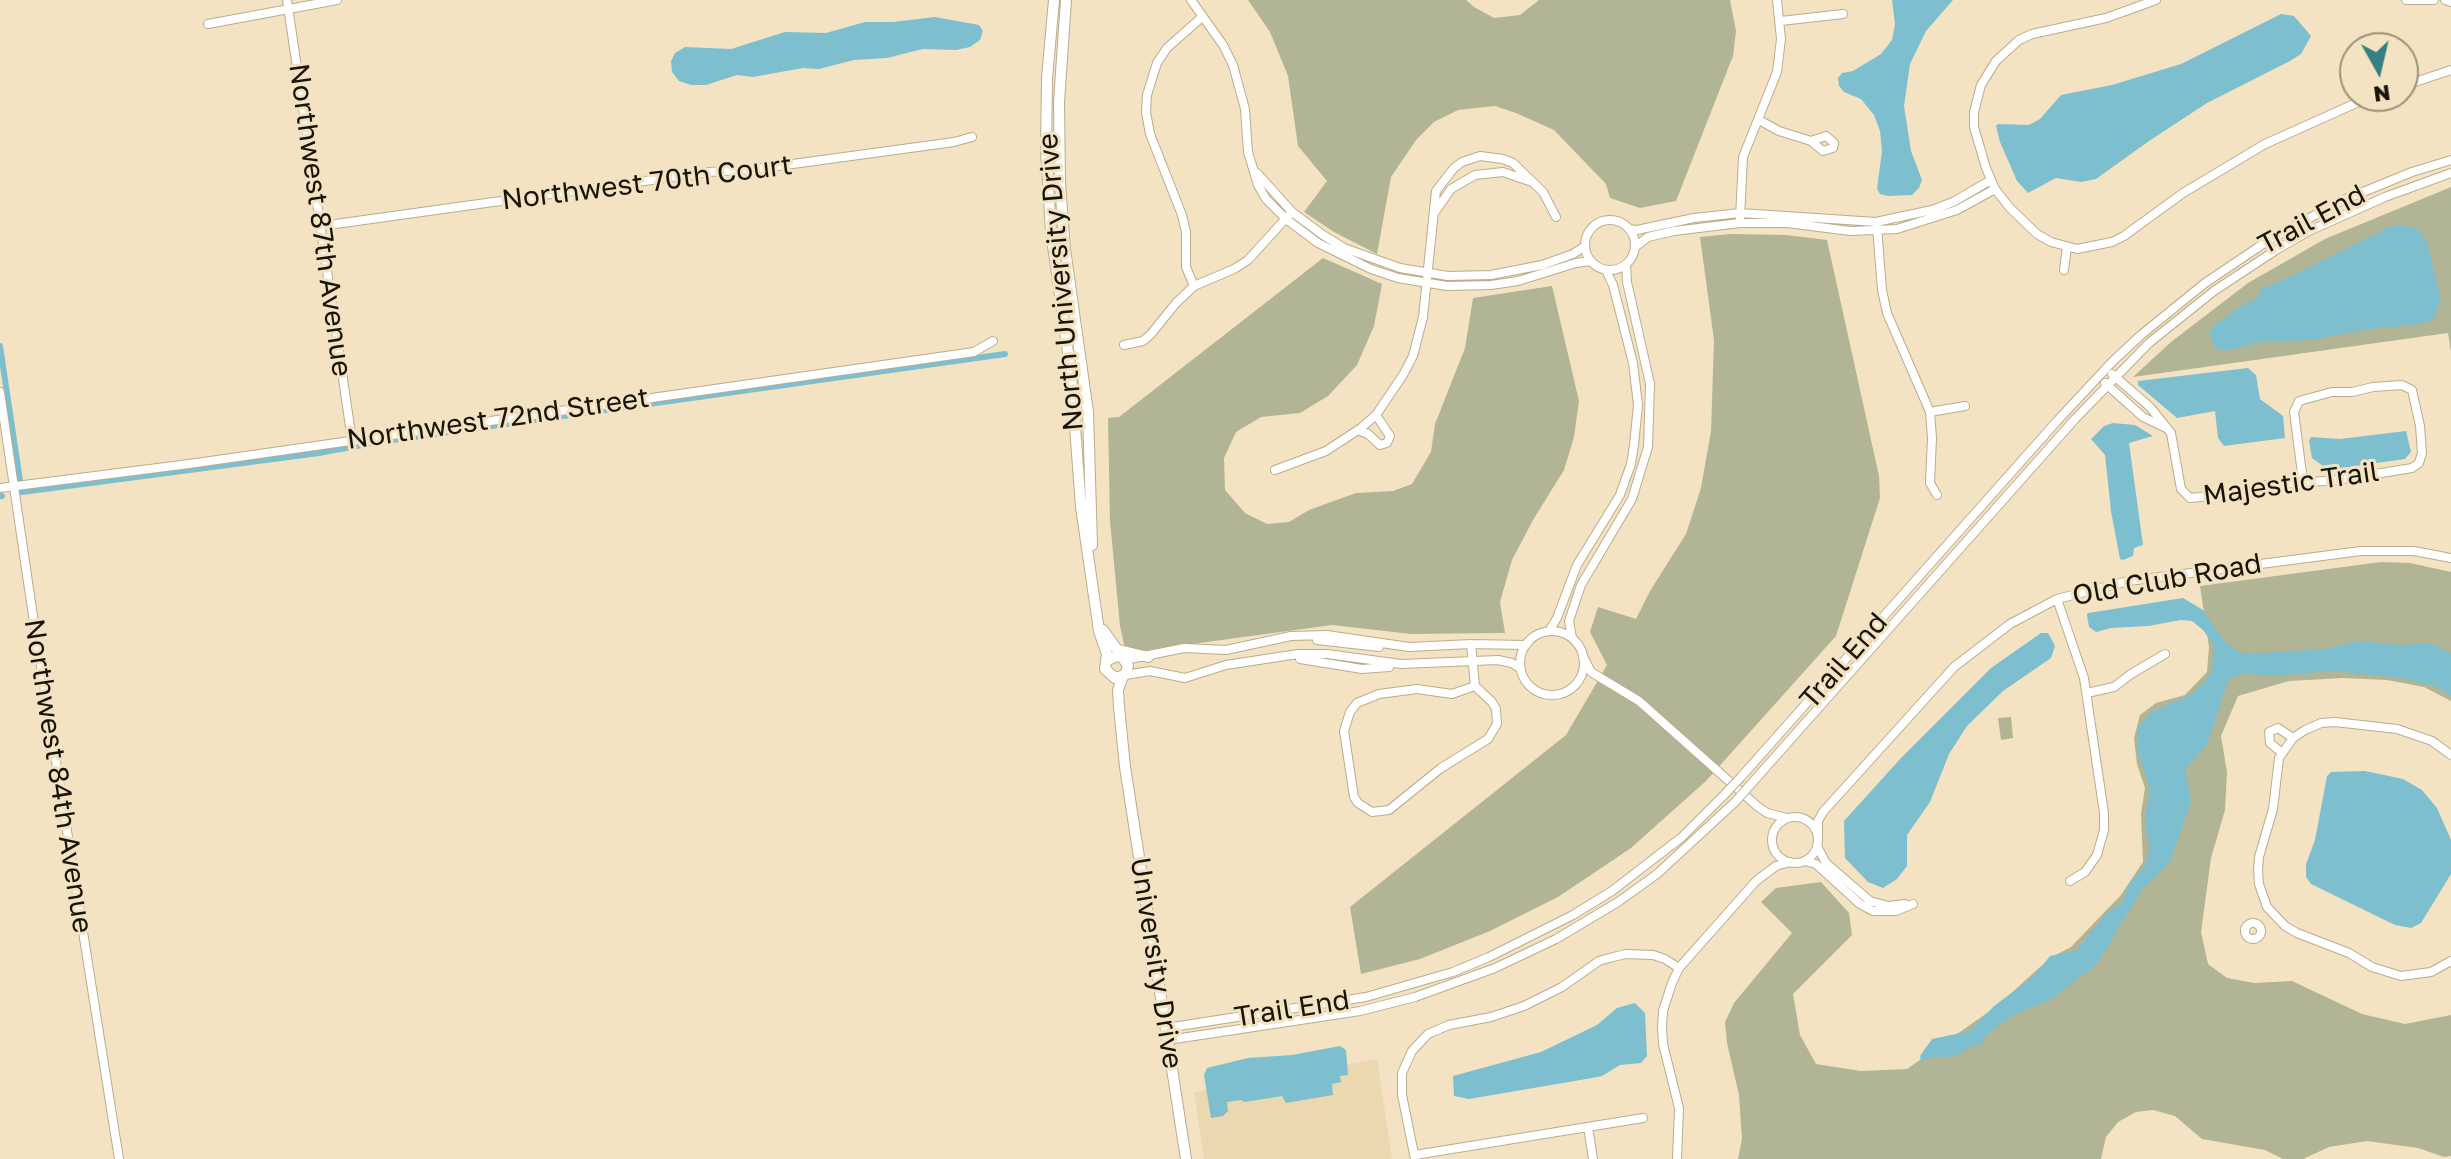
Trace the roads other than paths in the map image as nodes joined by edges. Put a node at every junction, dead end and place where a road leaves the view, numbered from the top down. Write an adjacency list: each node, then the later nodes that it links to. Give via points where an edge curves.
1 (337, 0): 11 (street)
2 (1054, 0): 16 (main road, North University Drive)
3 (1066, 0): 17 (main road, North University Drive)
4 (1191, 0): 13 (street)
5 (1777, 0): 14 (street)
6 (2156, 0): 27 (street, via 2106,18 2032,34 2005,50 1981,85 1974,112 1976,141)
7 (2406, 0): 8 (street)
8 (2434, 0)
9 (2445, 0): 10 (street)
10 (2451, 2)
11 (287, 4): 15 (street, via 263,15); 32 (street, Northwest 87th Avenue)
12 (1843, 14): 14 (street)
13 (1202, 17): 28 (street, via 1233,65 1253,168); 43 (street, via 1157,63 1146,112 1182,215 1186,267)
14 (1781, 21): 21 (street, via 1777,72)
15 (208, 24)
16 (1051, 27): 17 (main road); 63 (main road, North University Drive, via 1046,151 1050,217)
17 (1063, 29): 63 (main road, North University Drive, via 1060,184 1088,412)
18 (2451, 70): 19 (street)
19 (2419, 81)
20 (2339, 110): 37 (street, via 2265,144 2124,236 2099,247)
21 (1759, 120): 23 (street); 31 (street, via 1743,157)
22 (972, 137): 32 (street, Northwest 70th Court)
23 (1811, 141)
24 (2451, 160): 46 (street, Trail End, via 2341,201 2269,240 2171,309)
25 (2451, 173): 48 (street, Trail End, via 2385,197 2276,250 2180,317)
26 (1534, 183): 29 (street, via 1503,172 1475,175 1451,189); 29 (street, via 1503,159 1471,158 1446,175 1436,191); 30 (street)
27 (1993, 184): 33 (street); 37 (street, via 2037,234)
28 (1289, 216): 42 (street, via 1344,248); 43 (street, via 1248,260)
29 (1433, 216): 42 (street)
30 (1556, 217)
31 (1740, 218): 33 (street); 34 (street, via 1694,218); 36 (street, via 1648,237)
32 (321, 226): 56 (street, Northwest 87th Avenue)
33 (1877, 227): 52 (street, via 1887,313)
34 (1629, 229): 35 (street, via 1602,221 1591,229); 36 (street)
35 (1585, 246): 38 (street); 42 (street, via 1517,272)
36 (1635, 247): 39 (street)
37 (2067, 247): 41 (street)
38 (1591, 261): 40 (street); 42 (street, via 1491,285)
39 (1626, 264): 40 (street); 65 (street, via 1650,384 1648,447 1632,499)
40 (1606, 270): 64 (street, via 1633,363 1637,427 1620,495)
41 (2064, 270)
42 (1428, 278): 53 (street, via 1413,356)
43 (1194, 286): 45 (street, via 1143,341)
44 (993, 341): 56 (street, Northwest 72nd Street, via 974,352)
45 (1124, 345)
46 (2106, 368): 47 (street, Trail End); 48 (street, Majestic Trail)
47 (2098, 377): 49 (street); 113 (street, Trail End, bridge, via 1725,794 1682,837 1612,891 1453,972 1366,997)
48 (2115, 377): 49 (street, Trail End); 54 (street, Majestic Trail)
49 (2107, 385): 54 (street, via 2143,417); 113 (street, Trail End, bridge, via 1735,802 1669,864 1618,902 1495,968 1415,997 1360,1011)
50 (0, 392): 59 (street, Northwest 84th Avenue)
51 (1965, 406): 52 (street)
52 (1930, 412): 61 (street, via 1930,483)
53 (1376, 415): 55 (street); 55 (street, via 1390,436 1387,443 1380,445)
54 (2166, 428): 58 (street, Majestic Trail, via 2181,489 2190,498)
55 (1358, 430): 57 (street, via 1310,459)
56 (352, 440): 59 (street, Northwest 72nd Street)
57 (1275, 470)
58 (2303, 481): 58 (street, Majestic Trail, via 2338,480 2419,463 2420,426 2408,387 2332,392 2295,406)
59 (14, 486): 60 (street, Northwest 72nd Street); 117 (street, Northwest 84th Avenue)
60 (0, 488)
61 (1937, 495)
62 (2451, 558): 66 (street, Old Club Road, via 2414,551 2361,551 2129,581)
63 (1091, 563): 67 (main road, North University Drive)
64 (1571, 581): 65 (street); 68 (street)
65 (1581, 585): 69 (street, via 1569,621)
66 (2057, 599): 93 (street); 98 (street, Old Club Road, via 2010,624 1954,667)
67 (1099, 620): 76 (main road); 82 (main road)
68 (1549, 631): 69 (street); 73 (street)
69 (1572, 638): 78 (street)
70 (1280, 641): 72 (street); 74 (street); 75 (street, via 1327,635)
71 (1471, 644): 73 (street); 75 (street); 83 (street)
72 (1256, 645): 79 (street, via 1184,648); 84 (street)
73 (1526, 645): 87 (street)
74 (1374, 646): 75 (street); 85 (street)
75 (1409, 647)
76 (1115, 648): 79 (main road); 81 (main road)
77 (2165, 654): 93 (street, via 2114,687)
78 (1583, 656): 90 (street); 91 (street)
79 (1148, 657): 81 (street)
80 (1283, 658): 84 (street); 85 (street, via 1327,654); 86 (street, via 1362,669)
81 (1124, 659): 82 (main road); 89 (main road)
82 (1108, 660): 88 (main road)
83 (1472, 660): 86 (street); 87 (street, via 1498,660); 92 (street)
84 (1258, 661): 89 (street, via 1185,678 1150,671)
85 (1372, 661): 86 (street)
86 (1401, 664)
87 (1521, 669): 91 (street, via 1529,685 1543,693 1563,693)
88 (1108, 675): 89 (main road); 97 (main road, University Drive)
89 (1124, 676): 97 (main road, University Drive, via 1118,690)
90 (1601, 679): 91 (street); 99 (street, via 1639,701)
91 (1575, 685)
92 (1475, 686): 92 (street, via 1452,694 1397,690 1357,703 1344,731 1358,803 1372,812 1389,810 1490,737 1497,724 1496,709)
93 (2087, 693): 108 (street, via 2104,830 2091,865)
94 (2293, 738): 95 (street); 95 (street, via 2278,728 2269,732 2267,739); 96 (street, via 2321,723 2377,726 2416,734)
95 (2281, 752): 109 (street, via 2258,870 2262,896)
96 (2451, 755)
97 (1125, 767): 113 (main road, University Drive)
98 (1823, 812): 101 (street); 103 (street)
99 (1767, 813): 100 (street); 102 (street)
100 (1787, 818): 101 (street); 102 (street)
101 (1802, 818): 103 (street, via 1811,823)
102 (1773, 833): 104 (street)
103 (1818, 841): 105 (street); 105 (street, via 1826,863 1870,901 1913,904 1873,911 1816,864)
104 (1772, 844): 106 (street); 107 (street)
105 (1805, 861): 106 (street)
106 (1790, 862): 107 (street)
107 (1767, 871): 112 (street)
108 (2070, 881)
109 (2273, 914): 110 (street); 111 (street, via 2297,933 2388,973 2417,975)
110 (2259, 926)
111 (2451, 961)
112 (1679, 968): 116 (street, via 1653,955 1613,957 1524,1006 1438,1029 1412,1051 1402,1073); 120 (street, via 1666,997 1662,1027 1679,1108)
113 (1167, 1034): 118 (main road, University Drive)
114 (1643, 1118): 115 (street)
115 (1588, 1127): 116 (street); 119 (street)
116 (1415, 1157)
117 (119, 1159)
118 (1186, 1159)
119 (1593, 1159)
120 (1677, 1159)

